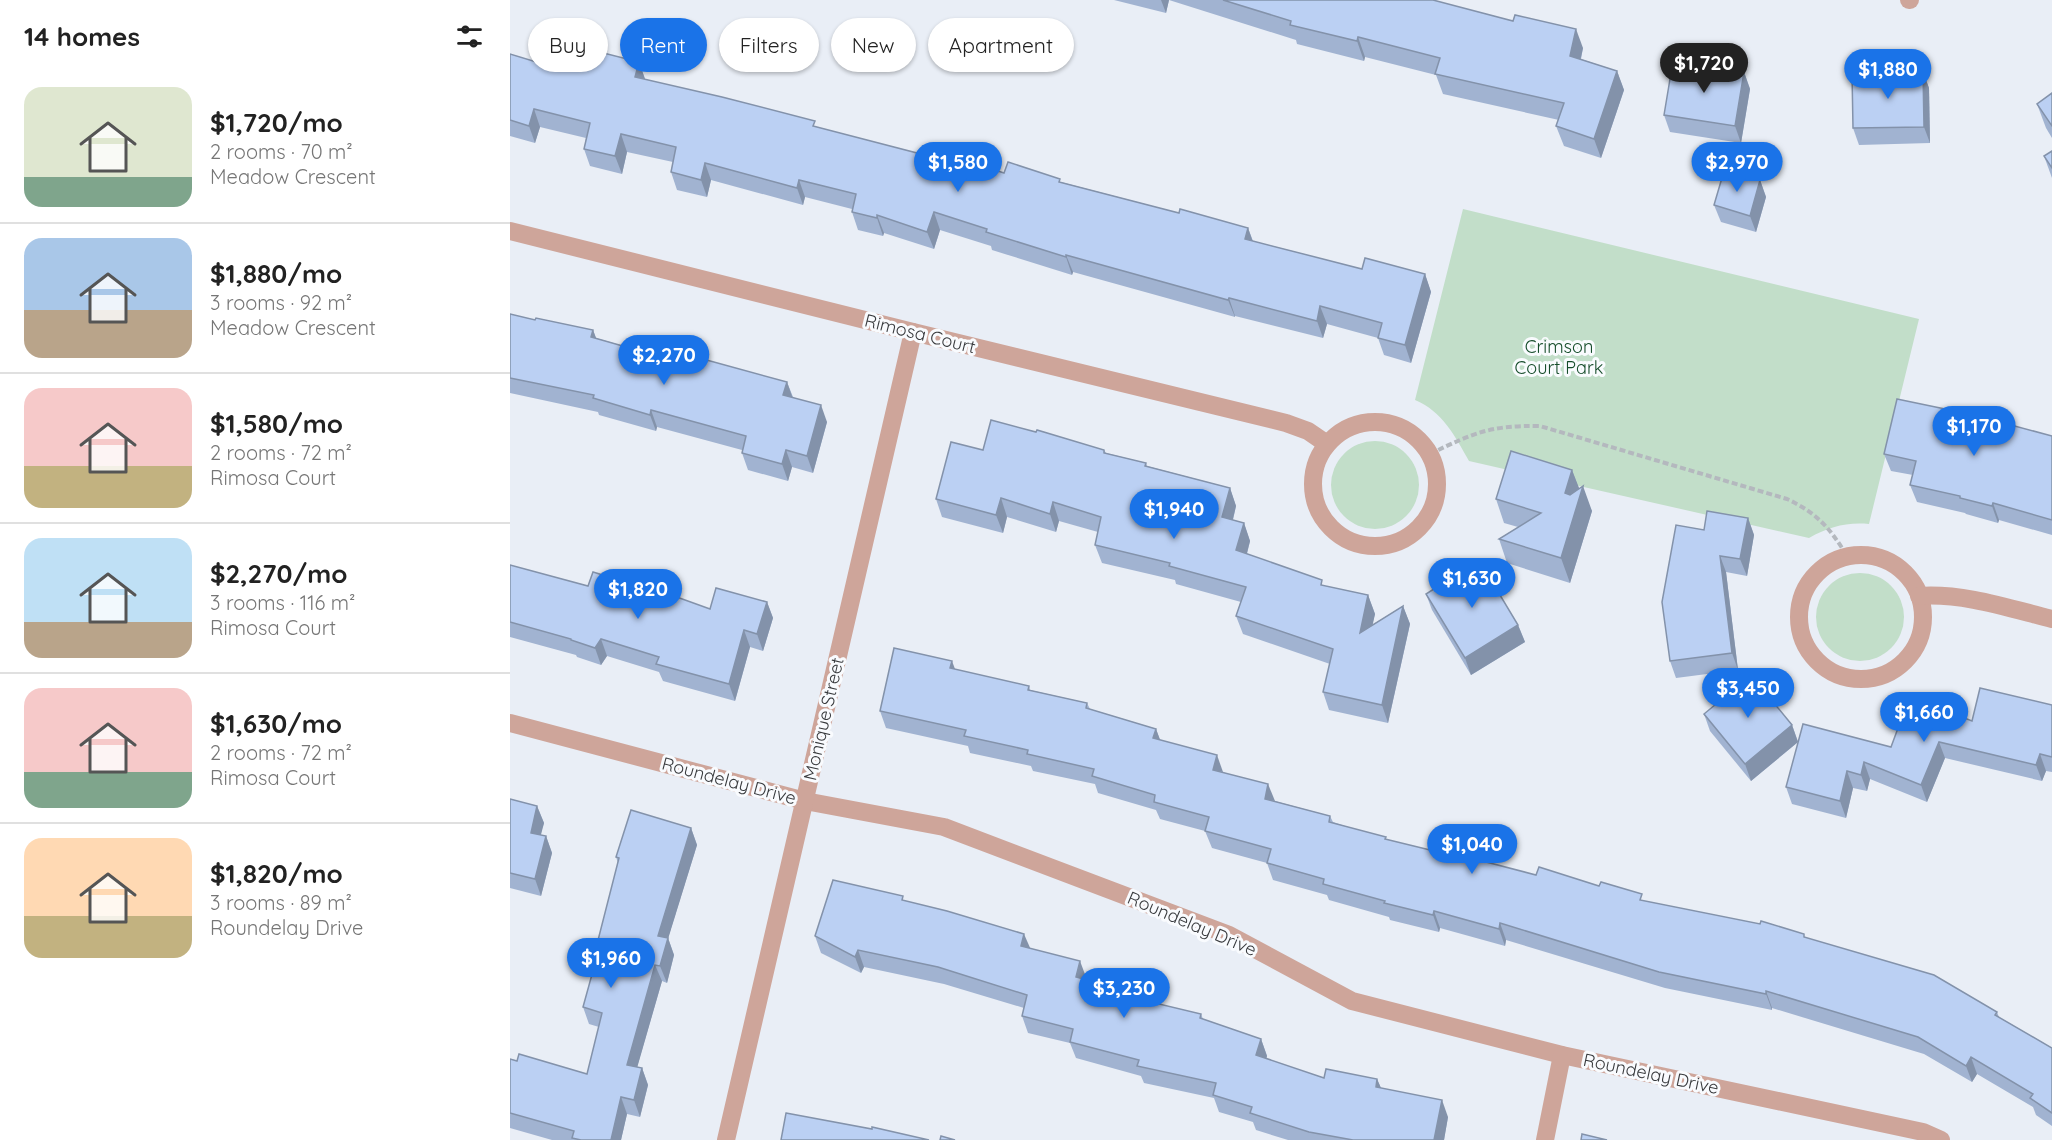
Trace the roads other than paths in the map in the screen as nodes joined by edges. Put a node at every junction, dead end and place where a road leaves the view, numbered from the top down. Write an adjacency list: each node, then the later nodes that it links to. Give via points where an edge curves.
1 (510, 231): 2 (street, Rimosa Court)
2 (913, 332): 3 (street, Rimosa Court, via 1286,423); 7 (street, Monique Street)
3 (1327, 444): 3 (street, via 1342,431 1361,423 1381,422 1400,427 1417,438 1430,454 1436,473 1436,494 1430,513 1418,529 1401,541 1360,545 1340,536 1325,522 1315,504 1312,483)
4 (1919, 596): 4 (street, via 1922,626 1916,645 1904,662 1887,674 1867,679 1846,677 1827,669 1811,655 1802,636 1799,616 1803,595 1813,577 1828,564 1847,556 1887,560 1904,571); 5 (street, via 1958,597)
5 (2052, 619)
6 (510, 723): 7 (street, Roundelay Drive)
7 (805, 801): 8 (street, Roundelay Drive, via 944,827 1229,935 1352,1001); 9 (street, Monique Street)
8 (1562, 1055): 10 (street); 11 (street, Roundelay Drive, via 1923,1132)
9 (726, 1140)
10 (1545, 1140)
11 (1941, 1140)

